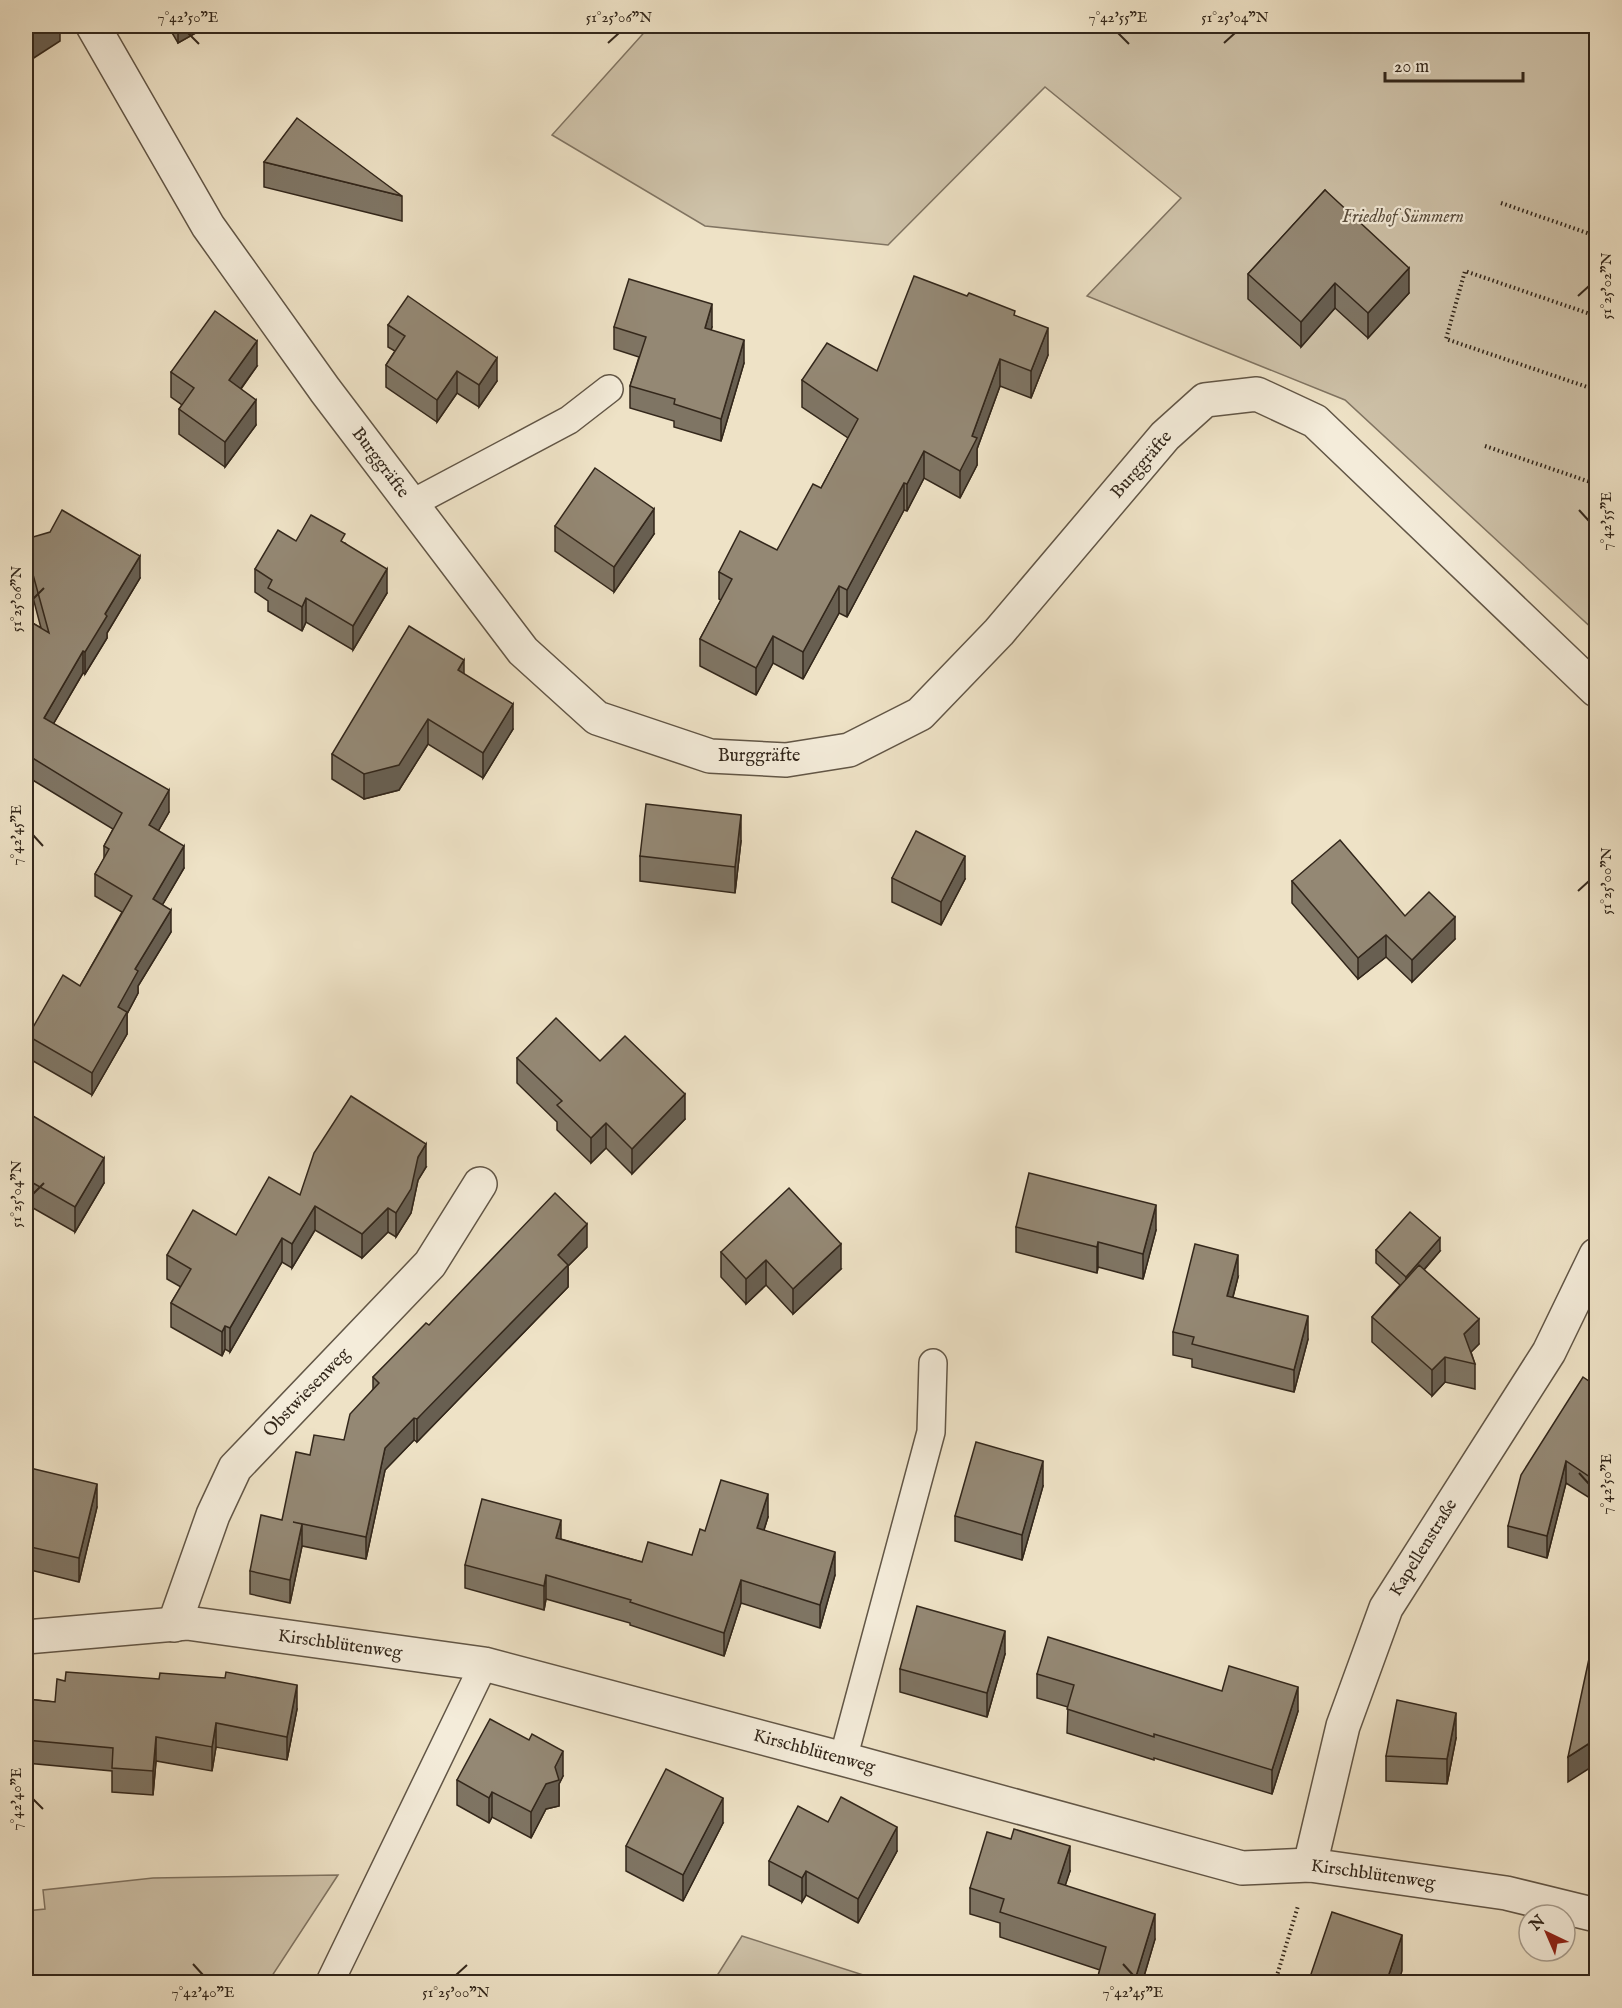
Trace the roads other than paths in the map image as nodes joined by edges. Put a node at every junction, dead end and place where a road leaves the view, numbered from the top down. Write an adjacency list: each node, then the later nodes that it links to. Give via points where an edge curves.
1 (93, 26): 3 (street, Burggräfte, via 208,226)
2 (609, 388): 3 (lane, via 569,420)
3 (411, 504): 4 (street, Burggräfte, via 523,651 597,718 710,756 786,760 849,750 920,714 999,632 1165,436 1205,400 1257,394 1315,421)
4 (1596, 690)
5 (480, 1184): 8 (street, Obstwiesenweg, via 430,1264 235,1468 213,1515)
6 (1596, 1256): 12 (street, Kapellenstraße, via 1549,1352 1386,1608 1343,1726)
7 (933, 1363): 11 (lane, via 931,1432)
8 (174, 1625): 9 (street, Kirschblütenweg); 10 (street, Kirschblütenweg, via 187,1623)
9 (26, 1637)
10 (484, 1664): 11 (street, Kirschblütenweg); 14 (lane)
11 (843, 1759): 12 (street, Kirschblütenweg, via 1242,1868)
12 (1310, 1865): 13 (street, Kirschblütenweg, via 1506,1893)
13 (1596, 1915)
14 (330, 1983)

